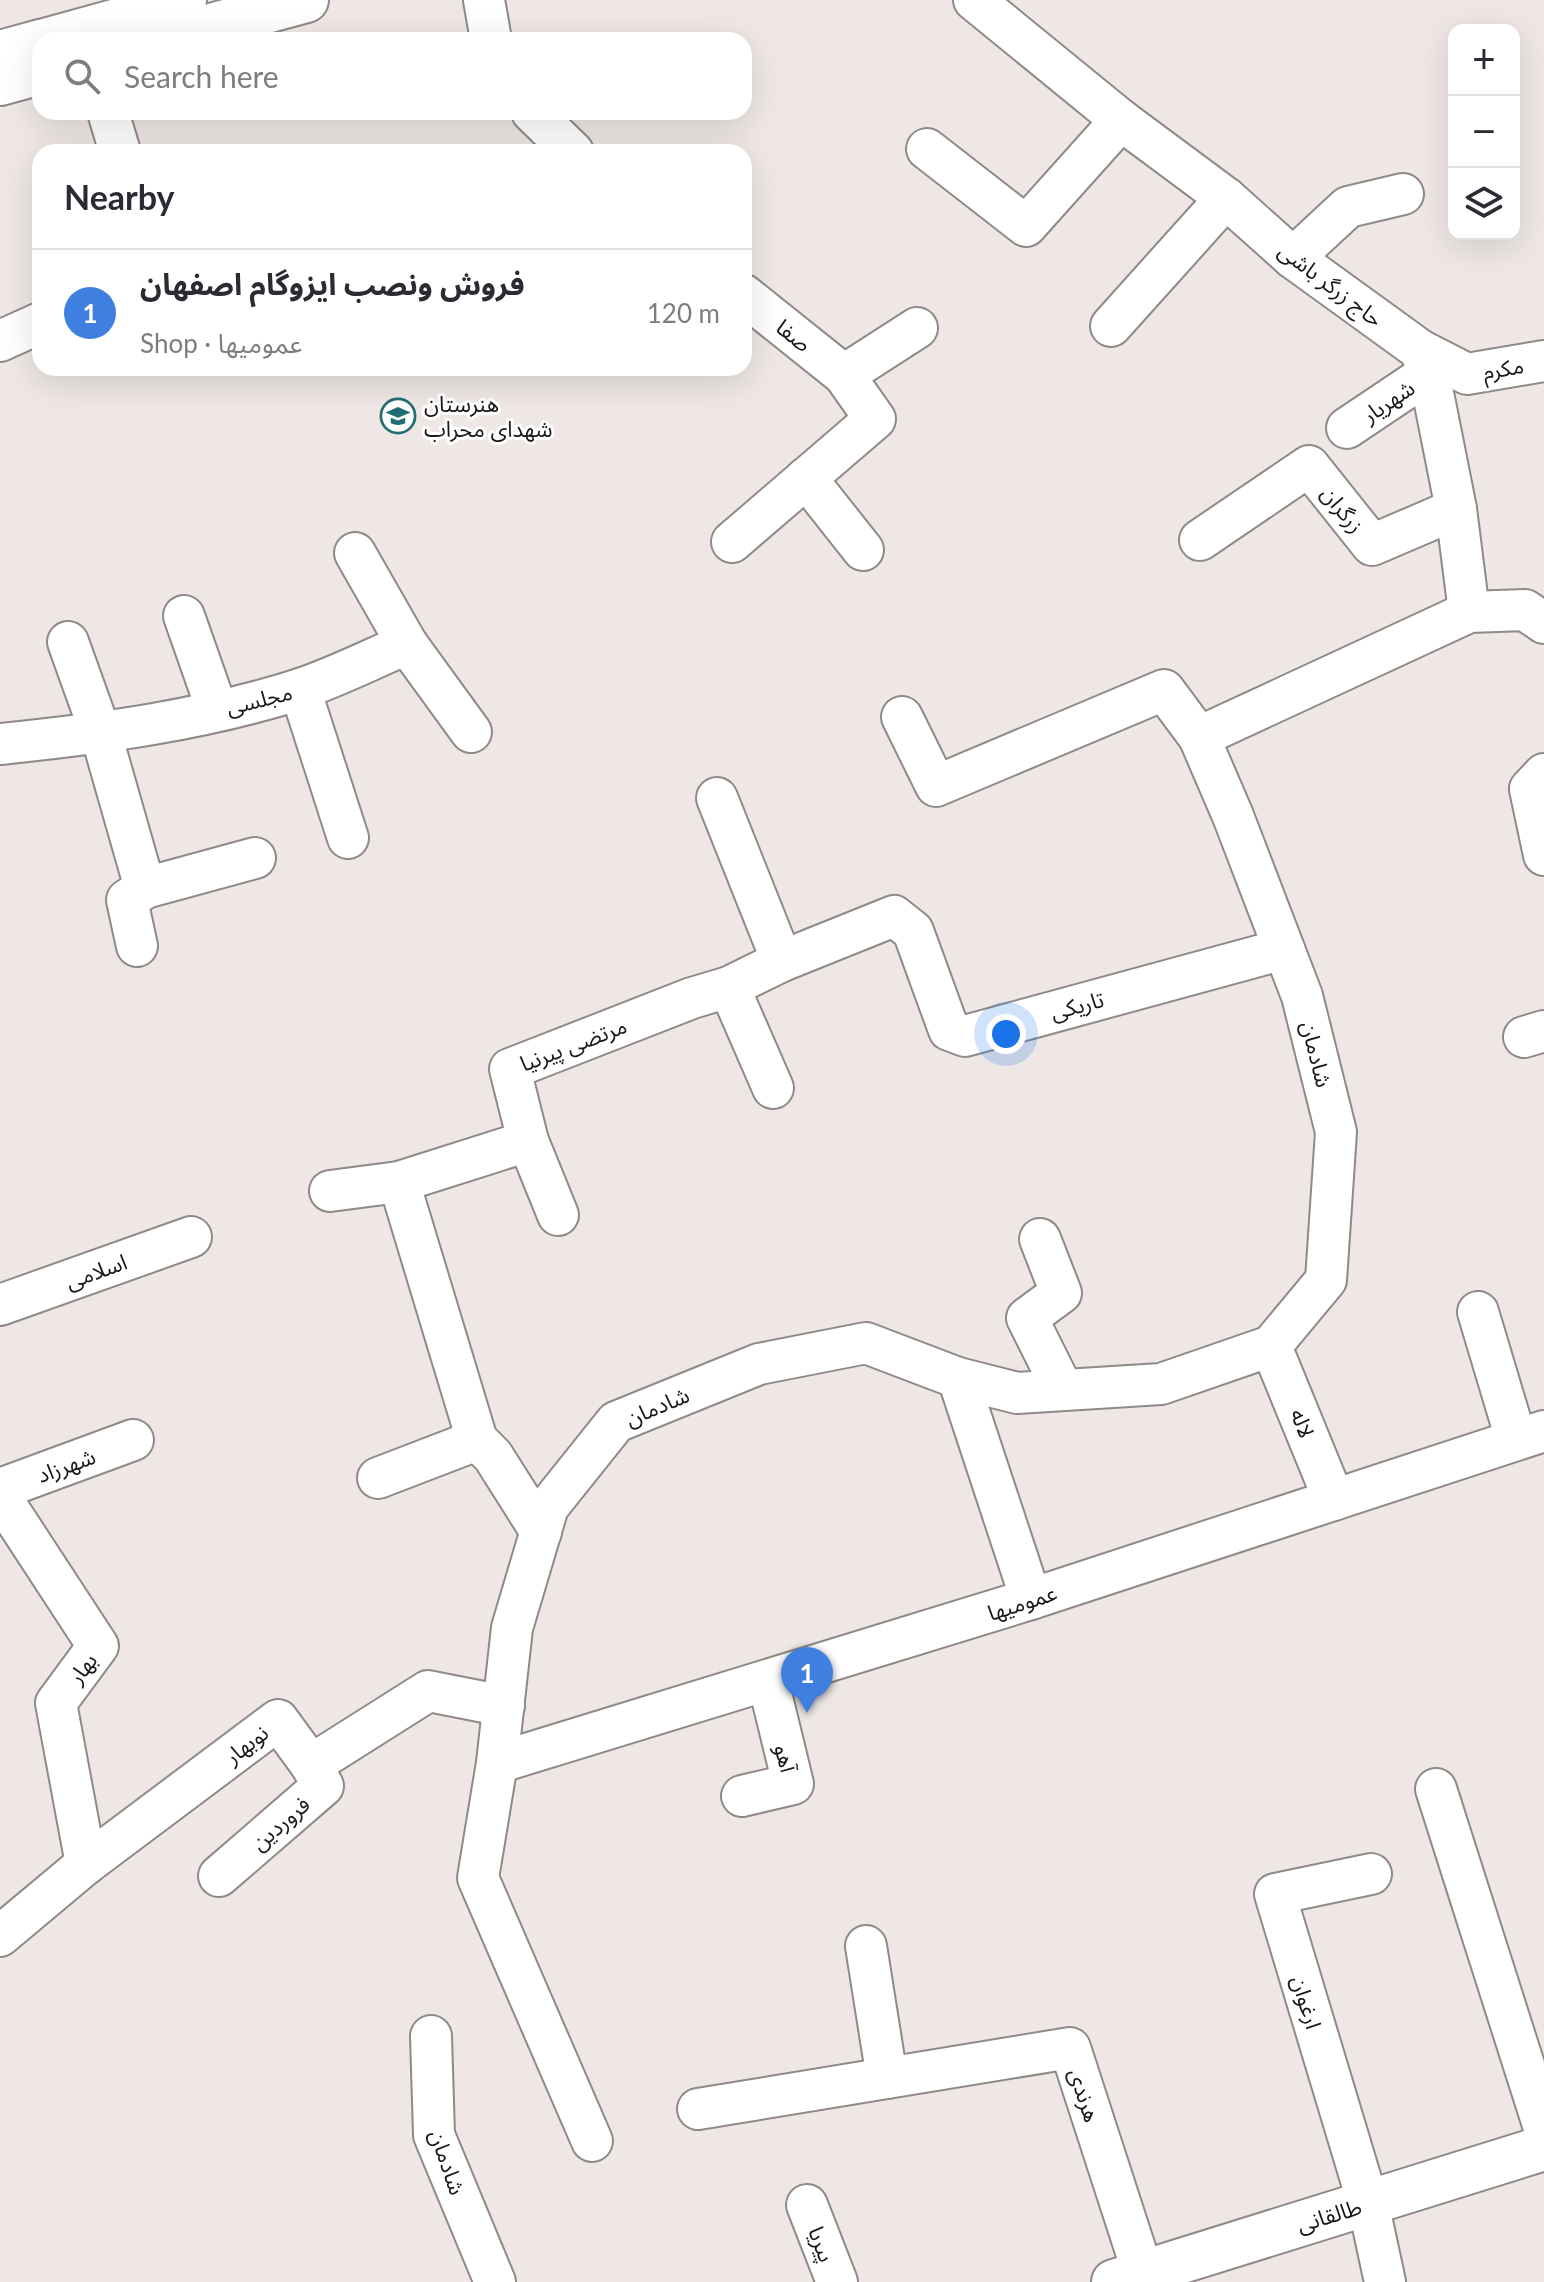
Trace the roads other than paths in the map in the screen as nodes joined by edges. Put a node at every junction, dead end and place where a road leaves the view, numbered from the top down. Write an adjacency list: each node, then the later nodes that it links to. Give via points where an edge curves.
1 (186, 0): 5 (street)
2 (306, 0): 6 (main road)
3 (484, 0): 7 (street)
4 (974, 0): 14 (street, حاج زرگر باشی)
5 (69, 32)
6 (189, 32)
7 (490, 32)
8 (32, 42): 9 (street)
9 (0, 51)
10 (32, 74): 11 (main road)
11 (0, 83)
12 (110, 120): 15 (street)
13 (540, 120): 16 (street)
14 (1121, 120): 17 (street, via 1026,226); 19 (street, حاج زرگر باشی)
15 (118, 144)
16 (565, 144)
17 (927, 149)
18 (1403, 194): 20 (street, via 1348,207)
19 (1226, 198): 20 (street, حاج زرگر باشی); 22 (street)
20 (1293, 258): 27 (street, حاج زرگر باشی)
21 (752, 301): 28 (street, صفا)
22 (1111, 326)
23 (32, 327): 25 (street)
24 (917, 328): 28 (street)
25 (0, 341)
26 (1544, 361): 27 (street, مکرم, via 1467,374)
27 (1424, 362): 29 (street, شهریار); 31 (street)
28 (844, 375): 30 (street, صفا, via 875,419)
29 (1347, 428)
30 (806, 478): 33 (street); 34 (street)
31 (1456, 509): 32 (street, زرگران, via 1372,545 1309,466); 36 (street)
32 (1200, 540)
33 (732, 542)
34 (863, 550)
35 (355, 553): 40 (street)
36 (1469, 612): 38 (street, via 1525,610); 46 (street)
37 (184, 616): 42 (street)
38 (1544, 623)
39 (68, 642): 45 (street)
40 (407, 644): 41 (street, مجلسی); 44 (street)
41 (300, 689): 42 (street, مجلسی); 50 (street)
42 (217, 710): 45 (street, مجلسی)
43 (902, 717): 46 (street, شادمان, via 936,786 1164,690)
44 (471, 732)
45 (101, 734): 47 (street, مجلسی); 53 (street)
46 (1199, 737): 56 (street, شادمان)
47 (0, 744)
48 (1544, 774): 51 (street, via 1530,789)
49 (717, 798): 57 (street)
50 (348, 838)
51 (1544, 855)
52 (255, 858): 53 (street)
53 (145, 888): 55 (street, via 127,900)
54 (894, 916): 56 (street, تاریکی, via 913,931 949,1030 965,1036); 57 (street, مرتضی پیرنیا)
55 (137, 946)
56 (1284, 949): 68 (street, شادمان, via 1302,996 1336,1132 1326,1280)
57 (782, 961): 58 (street, مرتضی پیرنیا)
58 (729, 987): 59 (street); 60 (street, مرتضی پیرنیا, via 510,1069)
59 (773, 1088)
60 (528, 1141): 61 (street); 63 (street)
61 (399, 1182): 62 (street); 73 (street)
62 (330, 1191)
63 (558, 1215)
64 (191, 1237): 66 (street, اسلامی)
65 (1040, 1239): 70 (street, via 1061,1293 1027,1318)
66 (0, 1305)
67 (1478, 1312): 71 (street)
68 (1271, 1346): 70 (street, شادمان, via 1161,1384); 77 (street, لاله)
69 (958, 1378): 70 (street, شادمان, via 1017,1393); 78 (street, شادمان, via 866,1343 759,1364 616,1422 548,1507); 79 (street)
70 (1063, 1390)
71 (1530, 1435): 77 (street, عمومیها)
72 (133, 1440): 75 (street, شهرزاد)
73 (477, 1440): 74 (street); 78 (street)
74 (378, 1478)
75 (0, 1489)
76 (0, 1496): 86 (street, بهار, via 98,1646 56,1703)
77 (1334, 1500): 79 (street, عمومیها)
78 (541, 1532): 81 (street, شادمان, via 512,1628)
79 (1031, 1599): 80 (street, عمومیها)
80 (768, 1681): 82 (street, عمومیها); 85 (street, آهو, via 793,1784)
81 (504, 1706): 82 (street, شادمان); 83 (street, via 428,1691)
82 (497, 1763): 95 (street, شادمان, via 478,1878)
83 (311, 1765): 86 (street, نوبهار, via 278,1720); 88 (street, فروردین, via 323,1786)
84 (1436, 1789): 94 (street)
85 (742, 1796)
86 (86, 1864): 89 (street, نوبهار)
87 (1371, 1874): 99 (street, ارغوان, via 1275,1894)
88 (219, 1876)
89 (0, 1936)
90 (866, 1946): 92 (street)
91 (431, 2036): 101 (street, شادمان, via 434,2135)
92 (887, 2078): 93 (street, هرندی); 100 (street, هرندی, via 1070,2048)
93 (698, 2109)
94 (1544, 2128)
95 (592, 2141)
96 (1544, 2148): 99 (main road, طالقانی)
97 (1544, 2169): 99 (street, طالقانی)
98 (807, 2205): 102 (street, پیریا)
99 (1370, 2212): 100 (main road, طالقانی); 103 (street)
100 (1144, 2279)
101 (495, 2282)
102 (837, 2282)
103 (1385, 2282)

